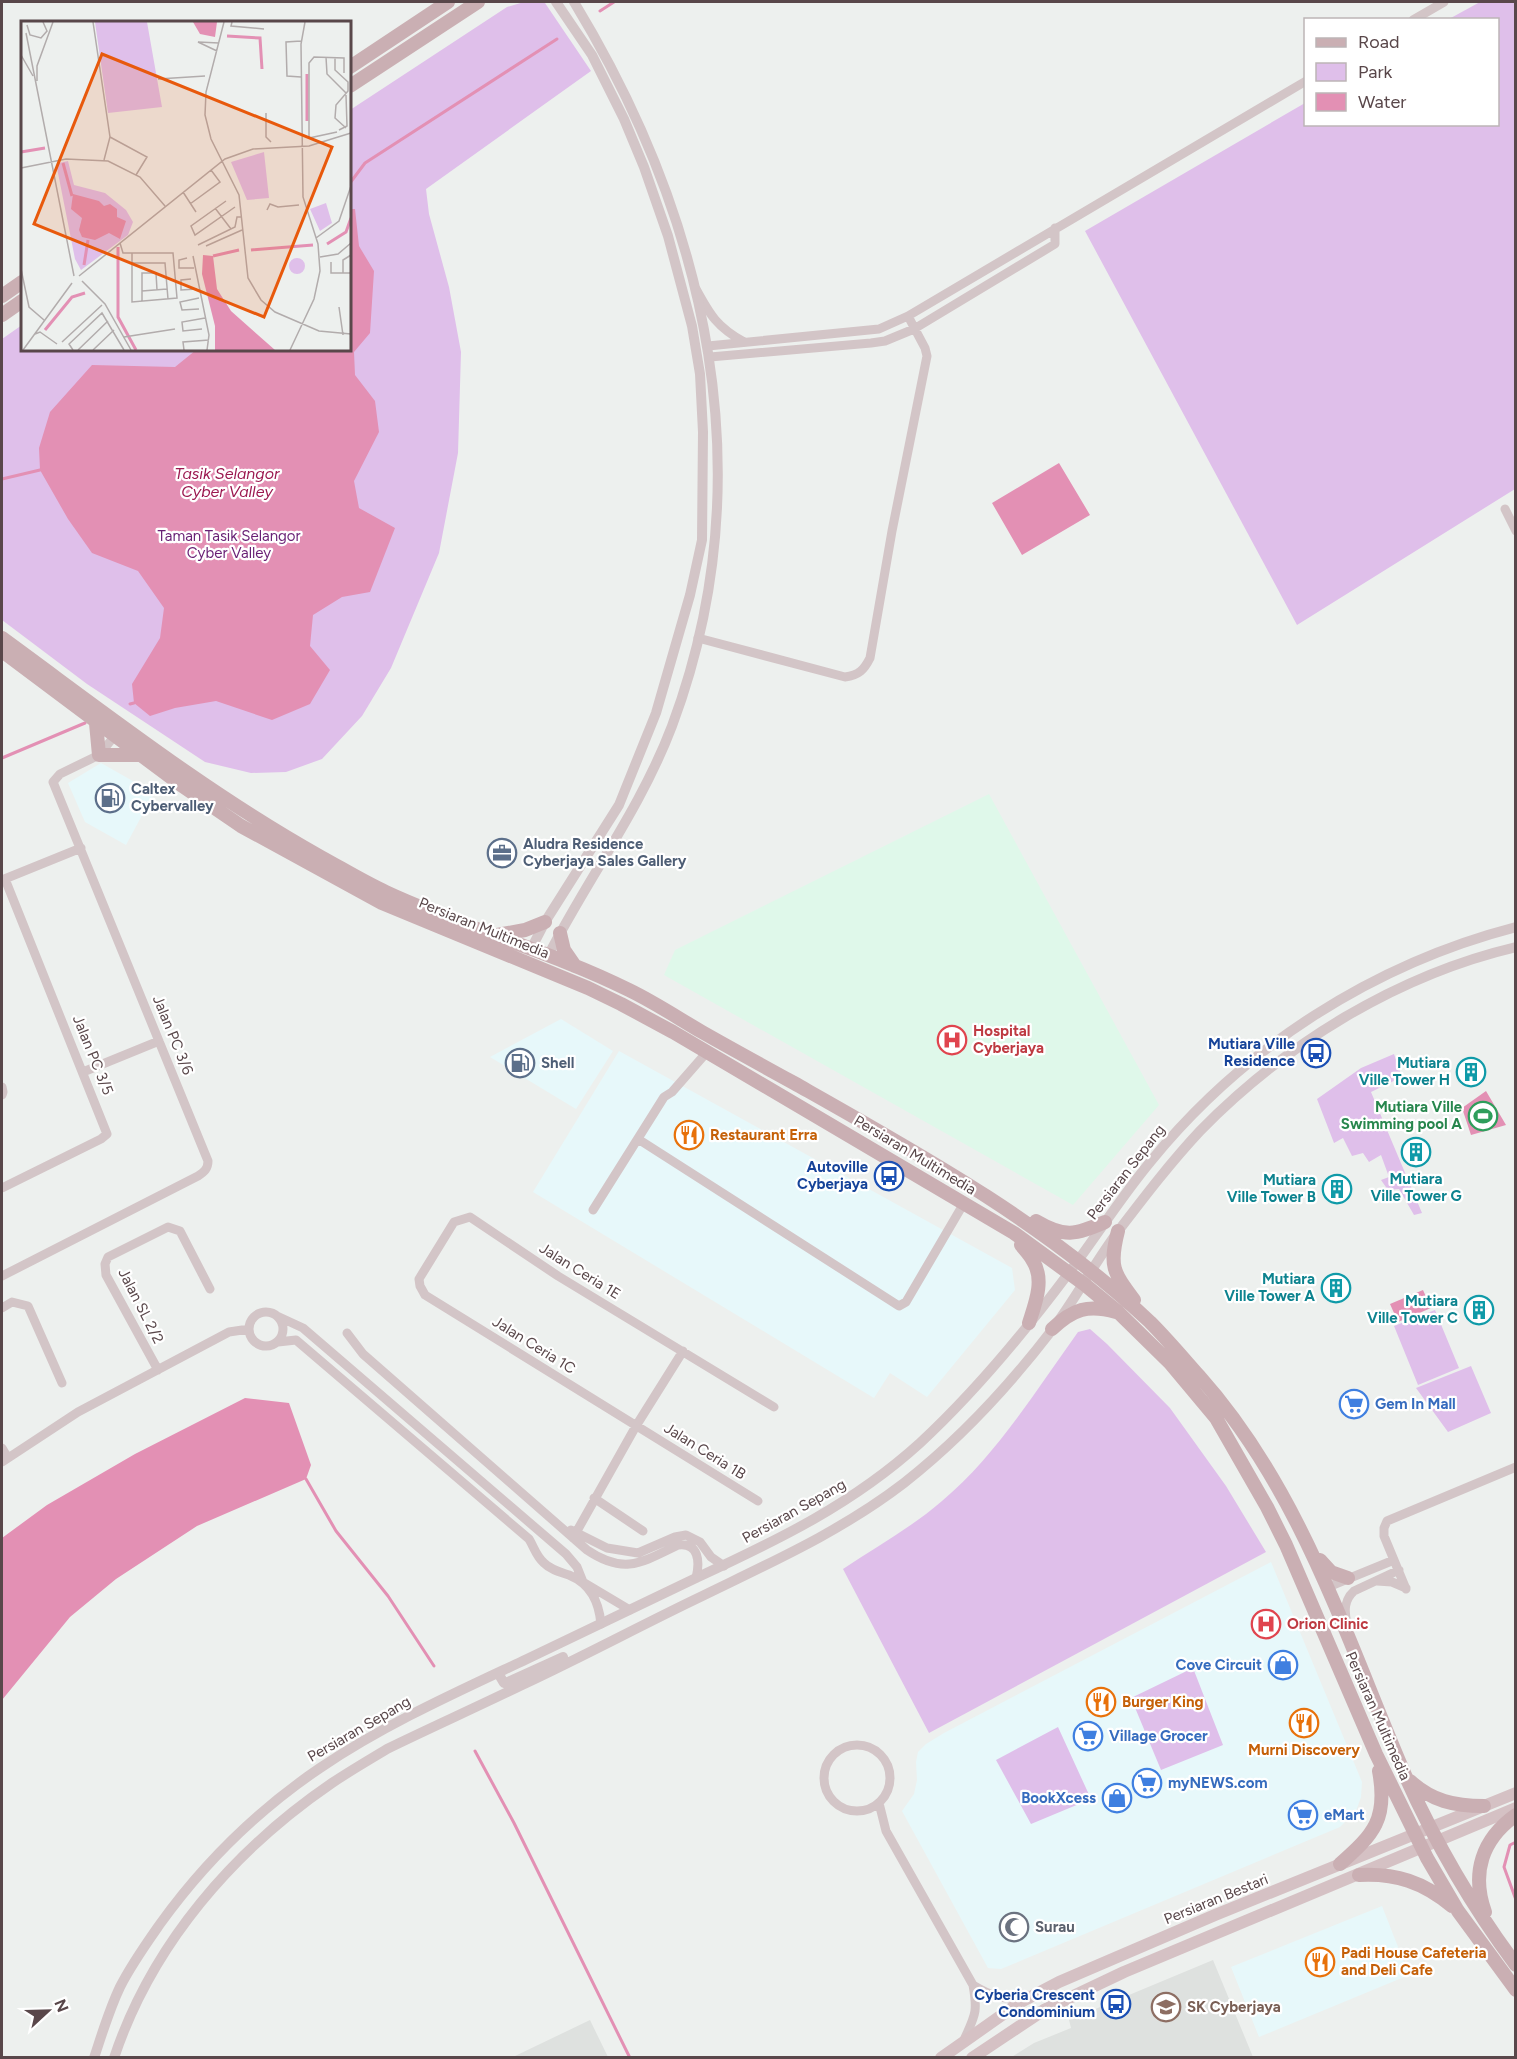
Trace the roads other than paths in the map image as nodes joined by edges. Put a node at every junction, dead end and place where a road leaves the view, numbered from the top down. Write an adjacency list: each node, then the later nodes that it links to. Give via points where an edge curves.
1 (448, 2): 7 (main road)
2 (478, 2): 9 (main road)
3 (556, 2): 31 (street, via 592,55 624,120 657,201 692,326 700,374 703,432 702,540 656,713 620,805)
4 (574, 2): 12 (street, via 603,50 657,166 679,226)
5 (1444, 2): 6 (street)
6 (1416, 18)
7 (351, 66)
8 (1304, 82): 10 (street)
9 (351, 85)
10 (1055, 228): 16 (street); 17 (street, via 1054,244)
11 (21, 283): 13 (main road)
12 (694, 284): 18 (street, via 711,317); 19 (street)
13 (2, 296)
14 (21, 302): 15 (main road)
15 (2, 315)
16 (908, 316): 17 (street); 18 (street, via 879,328)
17 (914, 329): 19 (street, via 870,343); 23 (street, via 927,356 870,658 865,667 860,673 845,677)
18 (744, 342): 19 (street)
19 (709, 351): 23 (street, via 719,488 709,592)
20 (1505, 509): 21 (street)
21 (1515, 531)
22 (2, 638): 26 (main road, Persiaran Multimedia)
23 (698, 638): 33 (street, via 671,728 637,803)
24 (2, 651): 25 (main road, Persiaran Multimedia)
25 (96, 723): 26 (main road, Persiaran Multimedia); 27 (main road)
26 (118, 731): 27 (street, Jalan PC 3/6); 28 (main road, Persiaran Multimedia); 34 (main road, Persiaran Multimedia, via 246,814 386,893)
27 (99, 755): 28 (main road); 29 (street, Jalan PC 3/6, via 60,774 53,783)
28 (140, 755): 40 (main road, Persiaran Multimedia, via 241,826 359,891 588,988)
29 (81, 848): 30 (street); 39 (street, Jalan PC 3/6)
30 (3, 880): 41 (street, Jalan PC 3/5)
31 (545, 922): 34 (main road); 36 (street)
32 (1515, 927): 50 (street, Persiaran Sepang, via 1440,952 1371,982 1265,1049 1177,1130)
33 (560, 933): 37 (street); 38 (main road, via 564,950)
34 (495, 936): 36 (main road, Persiaran Multimedia)
35 (1515, 947): 51 (street, Persiaran Sepang, via 1452,967 1385,995 1294,1051 1203,1129)
36 (531, 949): 37 (main road, Persiaran Multimedia)
37 (548, 956): 38 (main road, Persiaran Multimedia)
38 (576, 967): 47 (main road, Persiaran Multimedia, via 631,990)
39 (159, 1041): 41 (street); 56 (street, Jalan PC 3/6, via 208,1161 206,1171)
40 (707, 1052): 44 (street, via 664,1097); 46 (main road, Persiaran Multimedia)
41 (83, 1072): 45 (street, Jalan PC 3/5, via 107,1134)
42 (2, 1087): 43 (street)
43 (2, 1095)
44 (638, 1139): 46 (street, via 899,1306 906,1302); 48 (street)
45 (2, 1188)
46 (964, 1203): 52 (main road, Persiaran Multimedia)
47 (999, 1203): 50 (main road, via 1056,1232 1074,1233); 53 (main road, Persiaran Multimedia)
48 (593, 1210)
49 (462, 1218): 68 (street, Jalan Ceria 1E, via 470,1216 558,1276); 72 (street, Jalan Ceria 1C, via 454,1222 419,1279 425,1295)
50 (1105, 1222): 53 (street, Persiaran Sepang)
51 (1118, 1231): 54 (street, Persiaran Sepang); 63 (main road, via 1113,1265 1118,1279)
52 (1014, 1233): 55 (main road, Persiaran Multimedia); 62 (main road, via 1038,1275 1038,1292)
53 (1077, 1260): 54 (main road, Persiaran Multimedia); 55 (street, Persiaran Sepang)
54 (1092, 1271): 57 (street, Persiaran Sepang); 63 (main road, Persiaran Multimedia)
55 (1068, 1273): 57 (main road, Persiaran Multimedia); 62 (street, Persiaran Sepang)
56 (2, 1276)
57 (1084, 1284): 60 (main road, Persiaran Multimedia); 65 (street, Persiaran Sepang)
58 (210, 1289): 69 (street, Jalan SL 2/2, via 180,1231 174,1228 168,1227 108,1257 106,1275)
59 (2, 1308): 70 (street, via 12,1302 28,1305)
60 (1118, 1312): 65 (main road, via 1082,1309); 95 (main road, Persiaran Multimedia, via 1170,1363 1216,1418 1280,1532)
61 (277, 1316): 64 (street, via 259,1313 251,1319); 67 (street, via 283,1329); 88 (street, via 303,1328 566,1554)
62 (1029, 1323): 83 (street, Persiaran Sepang, via 960,1404 891,1467 826,1514)
63 (1152, 1324): 81 (main road, Persiaran Multimedia, via 1236,1422 1260,1456)
64 (249, 1329): 67 (street, via 251,1338 259,1344); 69 (street, via 229,1332)
65 (1052, 1329): 93 (street, Persiaran Sepang, via 975,1419 903,1483 835,1530)
66 (347, 1333): 79 (street, via 363,1354)
67 (278, 1342): 88 (street, via 297,1340 529,1539 543,1563)
68 (683, 1351): 71 (street, Jalan Ceria 1E); 72 (street)
69 (158, 1370): 74 (street, via 78,1412)
70 (62, 1383)
71 (774, 1407)
72 (636, 1426): 76 (street); 77 (street, Jalan Ceria 1B)
73 (2, 1448): 74 (street)
74 (5, 1460)
75 (1515, 1467): 80 (street, via 1392,1518 1384,1528)
76 (594, 1498): 78 (street); 79 (street)
77 (758, 1501)
78 (643, 1531)
79 (574, 1535): 83 (street, via 607,1548 638,1553 686,1535 700,1542); 86 (street, via 602,1560 627,1565 686,1544 698,1556)
80 (1387, 1542): 82 (street); 84 (street, via 1382,1558)
81 (1311, 1549): 87 (main road, via 1331,1572); 90 (main road, Persiaran Multimedia)
82 (1394, 1560): 84 (street); 85 (street)
83 (724, 1566): 86 (street, Persiaran Sepang)
84 (1369, 1570): 87 (street)
85 (1399, 1570): 89 (street); 89 (street, via 1406,1589 1392,1582)
86 (696, 1578): 91 (street, Persiaran Sepang)
87 (1348, 1578): 90 (street)
88 (583, 1582): 91 (street); 92 (street, via 600,1607)
89 (1371, 1583): 94 (street, via 1354,1591 1345,1604)
90 (1328, 1587): 94 (main road, Persiaran Multimedia); 95 (main road, via 1318,1597 1330,1631)
91 (630, 1610): 92 (street, Persiaran Sepang)
92 (601, 1624): 96 (street, Persiaran Sepang)
93 (636, 1628): 96 (street, via 508,1682 504,1683); 122 (street, Persiaran Sepang, via 387,1749 290,1815 221,1879 186,1920 140,1994)
94 (1350, 1640): 98 (main road, Persiaran Multimedia)
95 (1332, 1652): 97 (main road, Persiaran Multimedia)
96 (498, 1673): 121 (street, Persiaran Sepang, via 377,1733 322,1766 252,1820 207,1865 142,1949 121,1984)
97 (1375, 1750): 107 (main road, Persiaran Multimedia); 110 (main road, via 1382,1791 1377,1822 1367,1840)
98 (1406, 1777): 101 (main road, via 1439,1800 1460,1806); 105 (main road, Persiaran Multimedia)
99 (1515, 1793): 101 (main road, Persiaran Bestari)
100 (879, 1803): 103 (street); 103 (street, via 890,1781 881,1756 866,1746 848,1746 833,1756 825,1771 827,1789 845,1808); 106 (street)
101 (1484, 1806): 105 (main road, Persiaran Bestari)
102 (1515, 1808): 108 (main road, Persiaran Bestari)
103 (862, 1810): 106 (street)
104 (1515, 1815): 115 (main road, via 1486,1845 1478,1873 1482,1904)
105 (1431, 1828): 107 (main road, Persiaran Bestari); 108 (main road, Persiaran Multimedia)
106 (886, 1831): 117 (street)
107 (1415, 1834): 109 (main road, Persiaran Multimedia); 110 (main road, Persiaran Bestari)
108 (1437, 1841): 109 (main road, Persiaran Bestari); 115 (main road, Persiaran Multimedia)
109 (1422, 1848): 111 (main road, Persiaran Bestari); 112 (main road, Persiaran Multimedia)
110 (1340, 1864): 113 (main road, Persiaran Bestari)
111 (1359, 1875): 112 (main road, via 1402,1877); 114 (main road, Persiaran Bestari)
112 (1458, 1911): 118 (main road, Persiaran Multimedia)
113 (1215, 1915): 114 (main road); 119 (main road, Persiaran Bestari)
114 (1231, 1926): 124 (main road, Persiaran Bestari, via 1066,1998)
115 (1499, 1941): 116 (main road, Persiaran Multimedia)
116 (1515, 1965)
117 (973, 1984): 119 (street, via 990,1996 1003,1999); 120 (street, via 974,2021)
118 (1515, 1990)
119 (1040, 1991): 120 (main road, Persiaran Bestari)
120 (964, 2040): 123 (main road, Persiaran Bestari)
121 (94, 2058)
122 (114, 2058)
123 (941, 2058)
124 (972, 2058)

